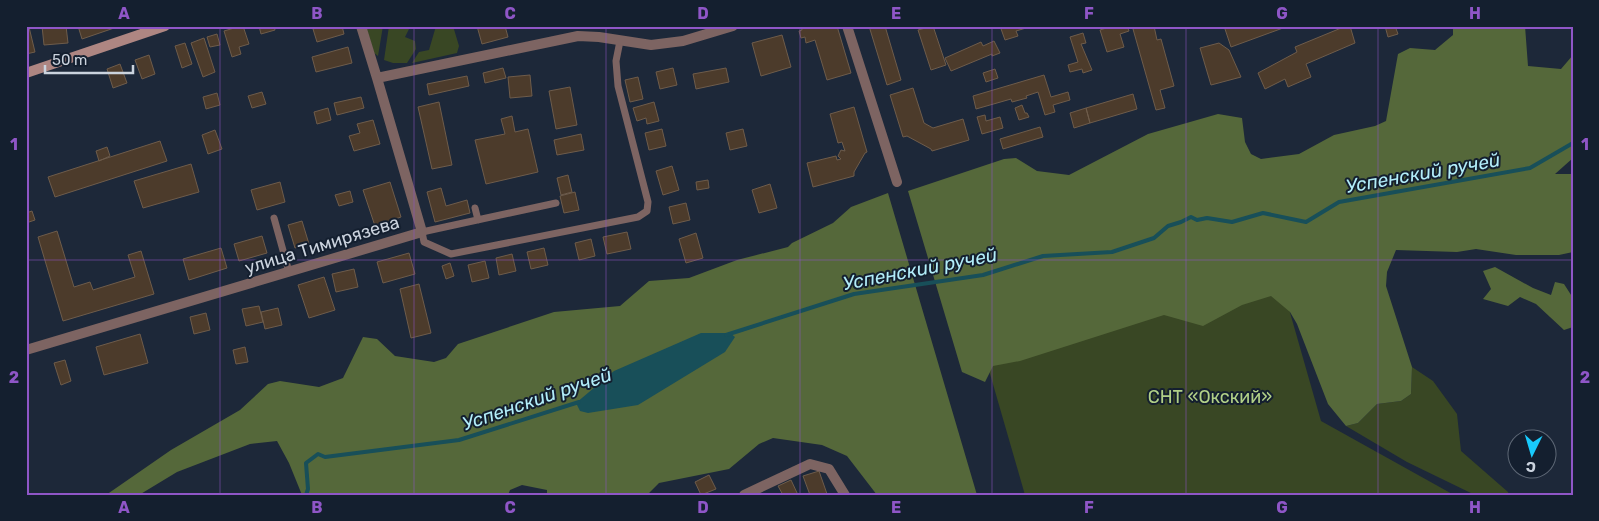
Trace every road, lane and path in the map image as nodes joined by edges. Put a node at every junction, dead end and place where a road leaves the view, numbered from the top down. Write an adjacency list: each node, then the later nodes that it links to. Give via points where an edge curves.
1 (165, 26): 6 (street)
2 (361, 26): 7 (street, улица Тимирязева)
3 (733, 26): 5 (street, via 675,42 651,45)
4 (847, 26): 8 (street)
5 (620, 41): 7 (street, via 578,36); 13 (lane, via 616,61 618,86 648,202 647,212 638,217 451,254 424,242)
6 (26, 72)
7 (378, 78): 13 (street, улица Тимирязева)
8 (897, 182)
9 (556, 203): 12 (lane)
10 (475, 208): 12 (lane)
11 (274, 218): 14 (lane)
12 (478, 220): 13 (lane)
13 (422, 232): 14 (street, улица Тимирязева)
14 (289, 272): 15 (street, улица Тимирязева)
15 (26, 350)
16 (744, 495): 17 (street, via 810,464 829,469)
17 (844, 495)

